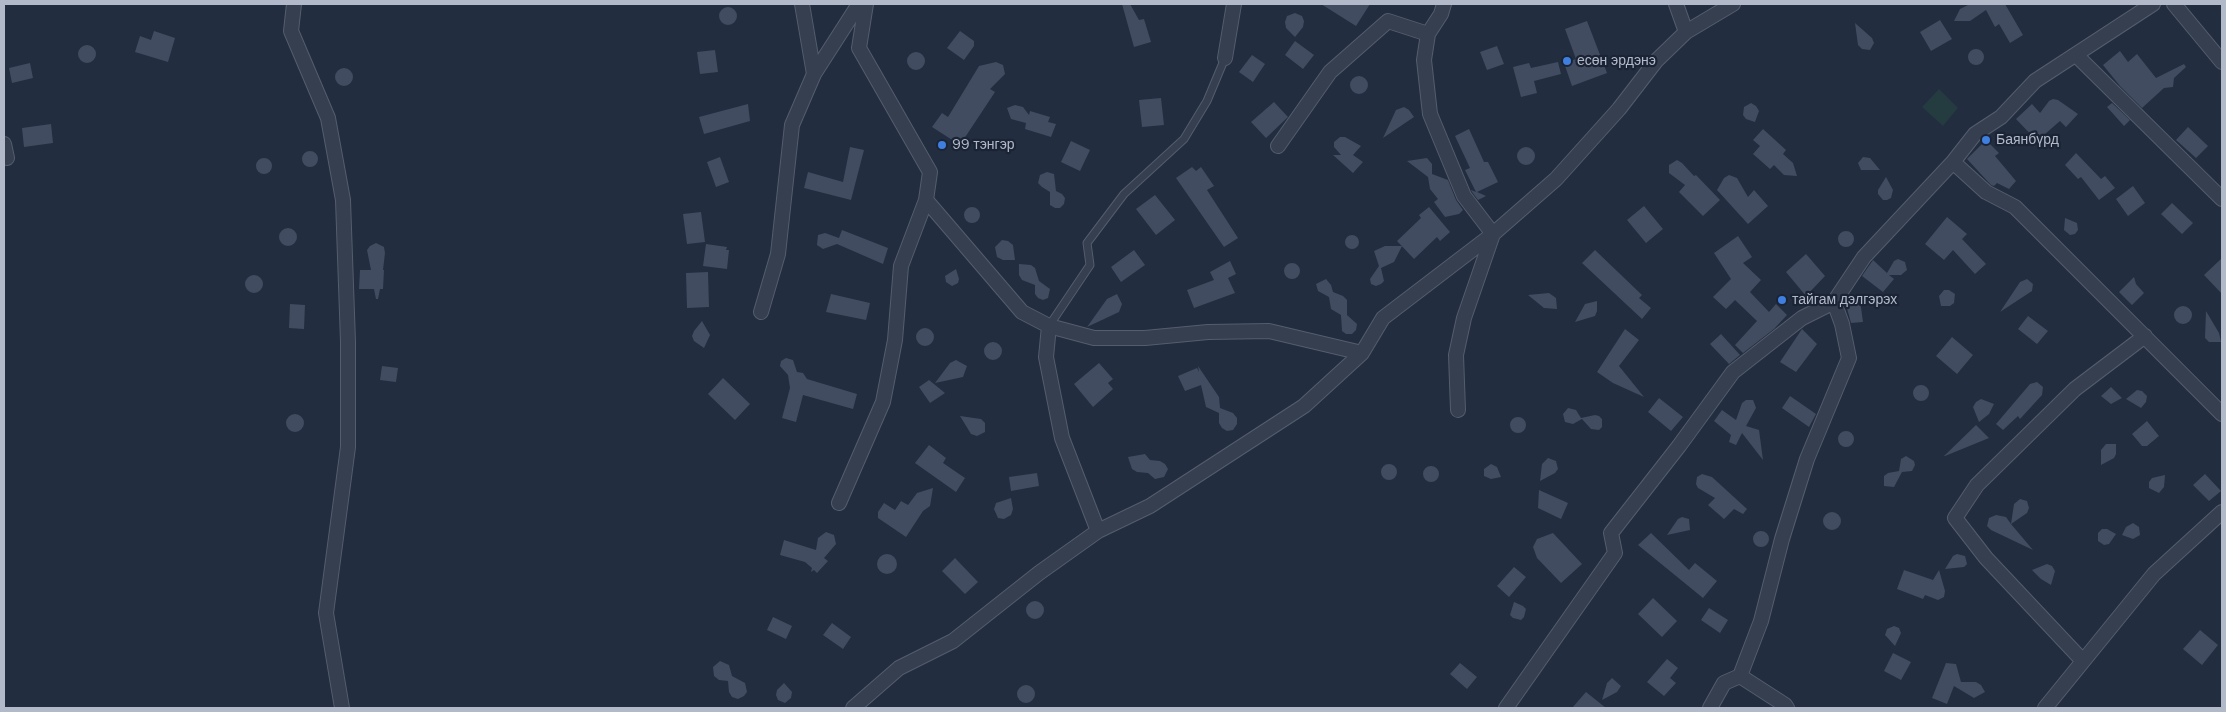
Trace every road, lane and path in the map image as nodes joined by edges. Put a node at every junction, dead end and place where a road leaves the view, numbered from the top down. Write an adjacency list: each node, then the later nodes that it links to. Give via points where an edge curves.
1 (294, 4): 34 (street, via 291,31 328,118 343,200 348,446 326,613)
2 (802, 4): 16 (street)
3 (859, 4): 16 (street)
4 (866, 4): 20 (street, via 859,48 930,172)
5 (1234, 4): 14 (street)
6 (1444, 4): 12 (street)
7 (1676, 4): 11 (street)
8 (1733, 4): 11 (street)
9 (2153, 4): 13 (street)
10 (2174, 4): 15 (street)
11 (1686, 32): 21 (street, via 1656,61 1619,109 1556,178)
12 (1428, 34): 17 (street, via 1388,21 1330,72); 21 (street, via 1424,60 1430,114 1464,196)
13 (2076, 55): 18 (street, via 2035,81 2001,117 1975,134); 19 (street)
14 (1225, 58): 24 (lane, via 1207,101 1184,139 1124,194 1088,243 1090,265)
15 (2222, 62)
16 (814, 74): 23 (street, via 792,125 778,254)
17 (1278, 146)
18 (1953, 162): 22 (street, via 1864,257); 25 (street, via 1986,192 2015,207)
19 (2222, 199)
20 (926, 200): 24 (street, via 1022,312); 29 (street, via 901,266 895,340 883,402)
21 (1493, 234): 26 (street, via 1383,318); 27 (street, via 1464,318 1456,355)
22 (1834, 302): 33 (street, via 1849,358 1807,459 1761,622); 36 (street, via 1802,318 1733,372 1612,533 1615,552)
23 (761, 312)
24 (1049, 326): 26 (street, via 1094,338 1269,331); 31 (street, via 1046,357 1062,438)
25 (2145, 336): 28 (street); 32 (street, via 2075,390 1977,485 1955,518 1986,558)
26 (1362, 353): 31 (street, via 1304,406 1150,506)
27 (1458, 410)
28 (2222, 414)
29 (839, 503)
30 (2222, 512): 32 (street, via 2154,574)
31 (1098, 531): 35 (street, via 953,641 899,668)
32 (2082, 660): 39 (street)
33 (1740, 676): 37 (street, via 1724,683); 38 (street)
34 (342, 708)
35 (853, 708)
36 (1506, 708)
37 (1710, 708)
38 (1787, 708)
39 (2045, 708)

